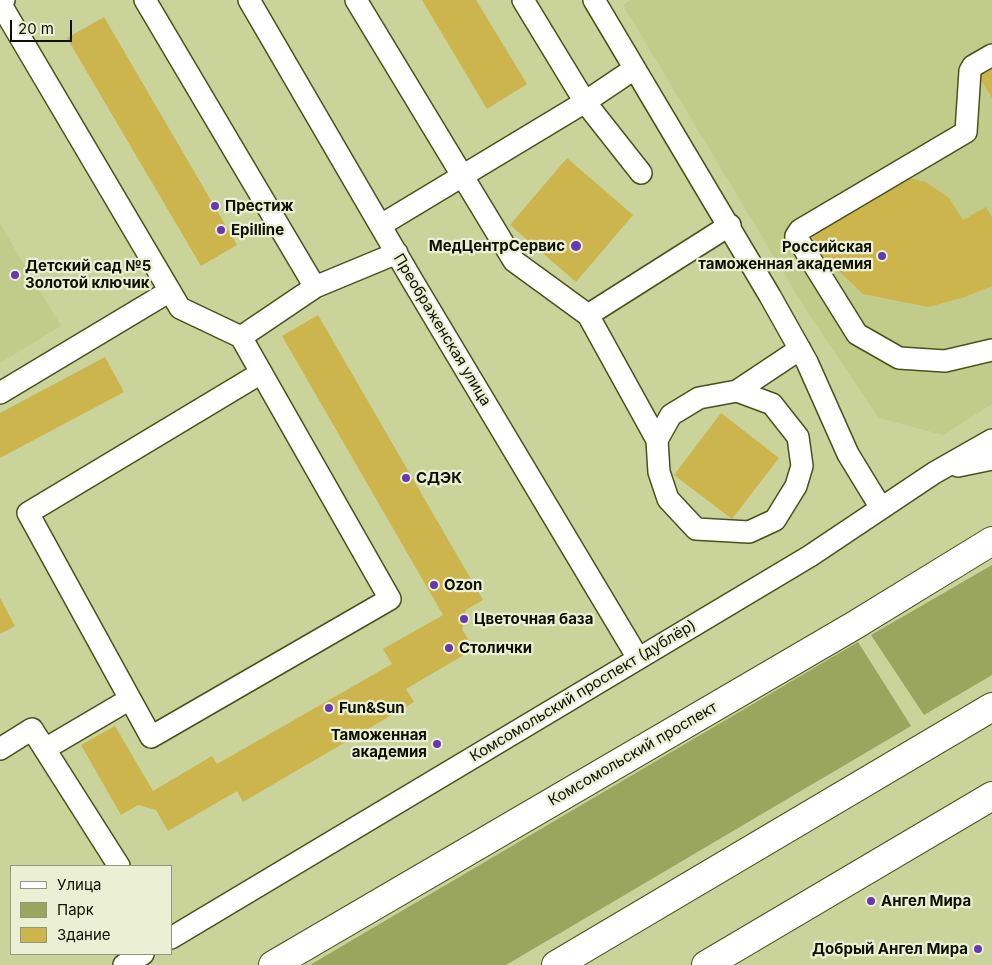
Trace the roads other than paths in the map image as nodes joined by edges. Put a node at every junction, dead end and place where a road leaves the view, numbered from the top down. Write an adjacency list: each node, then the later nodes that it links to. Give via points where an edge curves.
1 (4, 0): 16 (street, via 0,3)
2 (145, 0): 15 (street)
3 (249, 0): 12 (street, Преображенская улица)
4 (356, 0): 11 (street)
5 (524, 0): 9 (street)
6 (594, 0): 8 (street)
7 (992, 55): 20 (street, via 970,70 966,132 800,230 796,236 858,334 899,358 945,361)
8 (634, 69): 9 (street); 13 (street)
9 (585, 102): 10 (street); 11 (street)
10 (641, 173)
11 (462, 177): 12 (street); 17 (street, via 514,261)
12 (381, 225): 14 (street, Преображенская улица)
13 (730, 225): 17 (street); 19 (street)
14 (397, 253): 15 (street); 30 (street, Преображенская улица)
15 (315, 287): 18 (street)
16 (170, 291): 18 (street, via 180,308); 23 (street)
17 (588, 315): 24 (street)
18 (241, 337): 21 (street)
19 (800, 349): 22 (street); 28 (street, via 848,454)
20 (992, 350)
21 (261, 373): 31 (street, via 28,512); 31 (street, via 390,599 150,738)
22 (737, 391): 24 (street, via 699,398 671,414); 24 (street, via 772,404 798,437 802,466 796,486 775,520 749,532 696,529 668,499 659,472)
23 (0, 393)
24 (657, 440)
25 (992, 440): 27 (street, Комсомольский проспект (дублёр))
26 (992, 459): 27 (street)
27 (934, 473): 28 (street, Комсомольский проспект (дублёр))
28 (881, 508): 30 (street, Комсомольский проспект (дублёр), via 810,556)
29 (992, 541): 42 (main road, Комсомольский проспект, via 855,625)
30 (638, 658): 37 (street, Комсомольский проспект (дублёр))
31 (130, 699): 34 (street)
32 (992, 707): 43 (main road)
33 (0, 749): 34 (street, via 32,729)
34 (45, 749): 36 (street)
35 (992, 796): 44 (main road)
36 (118, 865)
37 (172, 937)
38 (142, 955): 40 (street)
39 (143, 955): 41 (street)
40 (124, 965)
41 (134, 965)
42 (273, 965)
43 (556, 965)
44 (706, 965)

